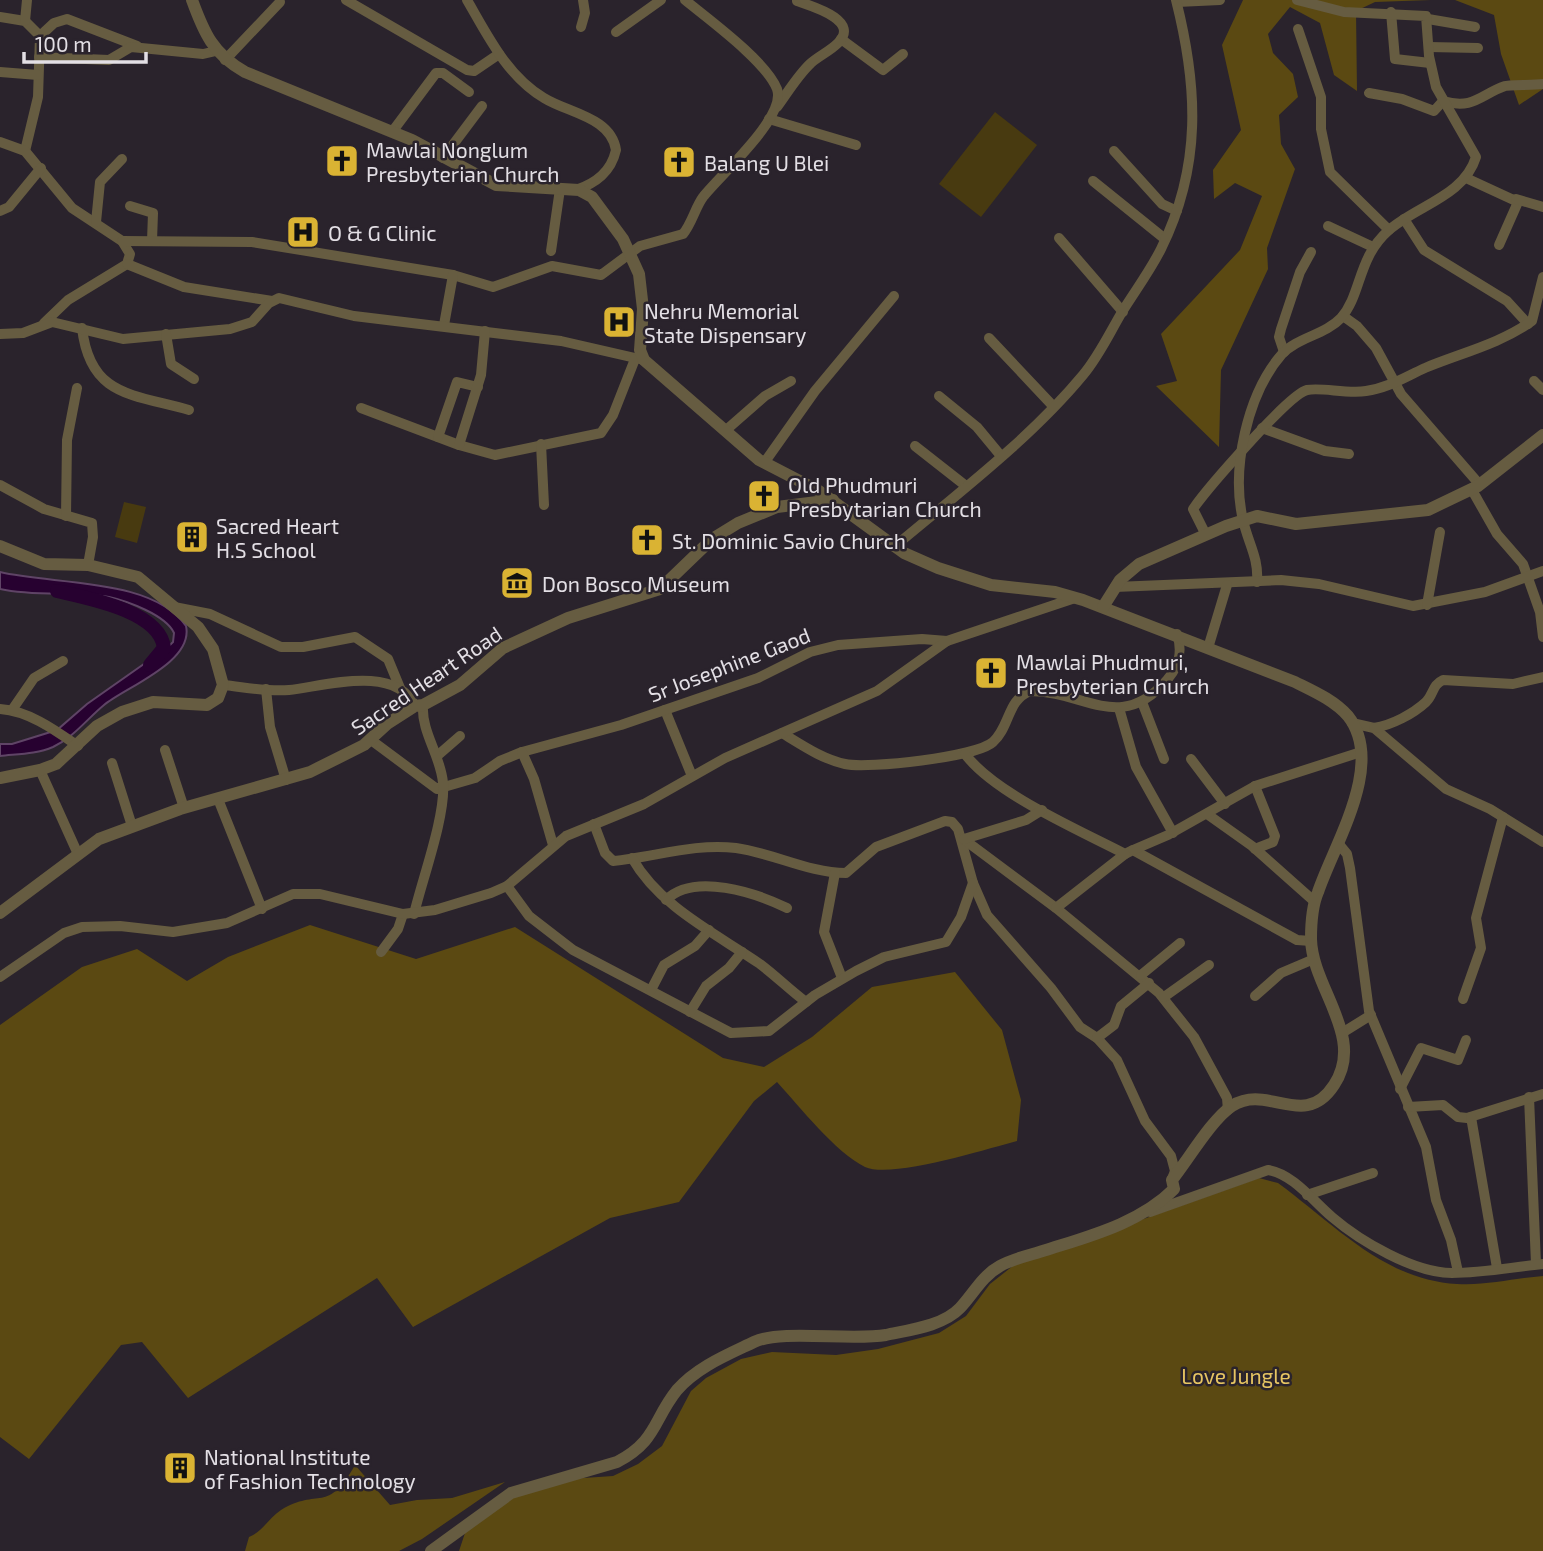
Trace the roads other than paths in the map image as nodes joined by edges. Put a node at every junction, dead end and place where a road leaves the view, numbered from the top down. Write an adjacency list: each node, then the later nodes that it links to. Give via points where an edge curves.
1 (27, 0): 16 (street)
2 (192, 0): 28 (street, via 204,36)
3 (346, 0): 26 (street, via 467,70 474,71)
4 (467, 0): 26 (street)
5 (583, 0): 17 (street)
6 (661, 0): 20 (street)
7 (685, 0): 38 (street, via 771,79 777,89)
8 (1220, 0): 11 (street)
9 (1297, 0): 13 (street, via 1344,12)
10 (797, 1): 22 (street, via 836,19 844,30)
11 (1176, 1): 56 (street, via 1193,83 1194,119 1188,174)
12 (280, 2): 28 (street)
13 (1391, 12): 15 (street, via 1419,13); 30 (street, via 1395,59)
14 (0, 17): 16 (street)
15 (1428, 19): 18 (street); 23 (street)
16 (25, 21): 21 (street)
17 (581, 27)
18 (1475, 27)
19 (1298, 29): 60 (street, via 1321,97 1321,129 1330,172)
20 (616, 32)
21 (40, 36): 24 (street, via 54,23 67,19); 29 (street)
22 (841, 38): 27 (street, via 883,69); 38 (street, via 809,65)
23 (1429, 47): 25 (street); 30 (street)
24 (140, 48): 28 (street); 29 (street, via 128,48 109,60)
25 (1478, 48)
26 (499, 54): 51 (street, via 533,91 611,134 616,150 609,167 593,184)
27 (903, 54)
28 (221, 56): 40 (street, via 245,72)
29 (40, 57): 32 (street)
30 (1430, 63): 36 (street)
31 (0, 72): 32 (street)
32 (38, 75): 43 (street, via 36,108)
33 (1543, 84): 36 (street, via 1508,85 1487,97)
34 (469, 92): 40 (street, via 436,73)
35 (1369, 93): 36 (street, via 1434,111)
36 (1443, 102): 48 (street, via 1475,152)
37 (482, 106): 45 (street)
38 (776, 109): 39 (street)
39 (769, 119): 42 (street); 69 (street, via 702,198 683,234)
40 (391, 131): 45 (street)
41 (0, 142): 43 (street)
42 (856, 145)
43 (25, 151): 47 (street)
44 (1114, 151): 56 (street, via 1157,199)
45 (443, 158): 50 (street, via 496,185)
46 (122, 159): 58 (street, via 100,181)
47 (41, 168): 55 (street, via 9,207); 58 (street, via 72,208)
48 (1466, 178): 52 (street); 57 (street, via 1452,192)
49 (1093, 181): 62 (street)
50 (560, 189): 51 (street); 67 (street)
51 (576, 190): 69 (street, via 586,192 603,209)
52 (1516, 199): 54 (street); 65 (street, via 1517,208)
53 (130, 206): 63 (street, via 153,213)
54 (1543, 207)
55 (0, 211)
56 (1177, 211): 62 (street)
57 (1404, 219): 60 (street); 78 (street, via 1423,250 1507,301)
58 (96, 222): 64 (street)
59 (1328, 226): 66 (street)
60 (1389, 230): 66 (street)
61 (1059, 238): 75 (street)
62 (1165, 239): 75 (street)
63 (152, 241): 64 (street); 71 (street, via 252,242)
64 (122, 242): 70 (street, via 130,254)
65 (1499, 245)
66 (1373, 247): 76 (street)
67 (551, 251)
68 (1311, 252): 85 (street, via 1281,329)
69 (631, 253): 71 (street, via 601,275 552,266 493,287); 86 (street, via 643,295)
70 (127, 264): 74 (street, via 184,288); 77 (street, via 68,300)
71 (453, 275): 79 (street)
72 (1543, 278): 78 (street, via 1534,317)
73 (894, 296): 108 (street, via 815,391)
74 (272, 301): 79 (street, via 279,298 354,316); 83 (street, via 258,319 242,327)
75 (1123, 312): 95 (street, via 1095,359)
76 (1343, 316): 85 (street); 90 (street, via 1376,348)
77 (43, 323): 80 (street); 82 (street, via 23,333)
78 (1528, 324): 90 (street)
79 (444, 325): 81 (street)
80 (82, 328): 83 (street, via 123,340); 97 (street, via 88,361 106,383)
81 (485, 331): 86 (street, via 561,341); 91 (street)
82 (0, 334)
83 (166, 334): 87 (street, via 171,364)
84 (989, 338): 95 (street)
85 (1284, 352): 105 (street, via 1247,418)
86 (640, 359): 99 (street); 102 (street, via 601,433)
87 (194, 379)
88 (792, 381): 99 (street, via 765,396)
89 (1534, 381): 93 (street)
90 (1395, 384): 98 (street, via 1343,394 1305,390); 111 (street)
91 (478, 387): 101 (street, via 457,382); 103 (street)
92 (77, 388): 114 (street, via 67,440)
93 (1543, 390)
94 (939, 396): 107 (street, via 977,427)
95 (1053, 406): 107 (street)
96 (361, 408): 101 (street)
97 (189, 410)
98 (1262, 428): 105 (street); 106 (street, via 1325,451)
99 (725, 432): 108 (street)
100 (1543, 435): 111 (street)
101 (438, 437): 103 (street)
102 (541, 444): 103 (street, via 501,455); 113 (street)
103 (459, 445)
104 (915, 446): 110 (street)
105 (1242, 454): 115 (street); 117 (street, via 1193,509)
106 (1349, 454)
107 (1001, 456): 110 (street)
108 (764, 463): 112 (street)
109 (0, 485): 114 (street)
110 (966, 486): 119 (street)
111 (1476, 487): 115 (street, via 1414,514 1296,524 1262,516); 122 (street, via 1490,523)
112 (833, 500): 119 (street); 140 (street, Sacred Heart Road, via 776,508 738,523 712,539 660,589 568,618 503,648 468,679)
113 (544, 505)
114 (66, 516): 120 (street, via 92,523)
115 (1242, 520): 117 (street); 123 (street, via 1255,554)
116 (1440, 532): 127 (street)
117 (1206, 535): 125 (street, via 1146,560)
118 (0, 546): 120 (street, via 44,564)
119 (894, 547): 126 (street, via 938,568 991,585)
120 (88, 565): 128 (street, via 138,577)
121 (1543, 571): 122 (street)
122 (1528, 576): 127 (street, via 1485,592); 131 (street)
123 (1257, 582): 124 (street); 127 (street, via 1310,583 1389,603)
124 (1227, 585): 125 (street); 133 (street)
125 (1115, 587): 129 (street)
126 (1076, 598): 129 (street); 132 (street, Sr Josephine Gaod)
127 (1427, 605)
128 (173, 607): 136 (street, via 198,627 213,649); 137 (street, via 210,614 281,647 355,637 388,659)
129 (1103, 607): 130 (street)
130 (1176, 634): 133 (street); 139 (street, via 1181,646 1175,669)
131 (1543, 637)
132 (947, 641): 144 (street, Sr Josephine Gaod, via 922,639 819,649 758,678); 147 (street, via 877,691)
133 (1208, 648): 145 (street, via 1315,692)
134 (63, 661): 143 (street, via 34,678)
135 (1543, 677): 146 (street, via 1513,684 1443,680 1419,707)
136 (223, 685): 138 (street); 150 (street, via 218,698 207,705 153,702 122,712)
137 (400, 688): 138 (street, via 346,681); 140 (street)
138 (266, 689): 162 (street, via 270,727)
139 (1142, 702): 141 (street); 157 (street)
140 (419, 706): 149 (street, Sacred Heart Road); 155 (street)
141 (1119, 708): 154 (street, via 1030,691 1017,699 994,741); 173 (street, via 1136,766)
142 (0, 709): 143 (street)
143 (12, 710): 150 (street)
144 (665, 710): 152 (street, Sr Josephine Gaod); 160 (street)
145 (1352, 723): 146 (street); 153 (street)
146 (1374, 728): 170 (street, via 1446,789)
147 (782, 733): 154 (street, via 819,755 860,766); 160 (street)
148 (460, 736): 155 (street)
149 (371, 740): 162 (street, Sacred Heart Road); 163 (street, via 432,787)
150 (74, 743): 159 (street, via 67,757)
151 (165, 750): 167 (street)
152 (522, 752): 163 (street, Sr Josephine Gaod, via 475,778); 177 (street)
153 (1361, 752): 164 (street); 176 (street, via 1354,804)
154 (965, 754): 168 (street, via 981,771)
155 (437, 756): 163 (street)
156 (1191, 759): 166 (street)
157 (1164, 760)
158 (112, 763): 172 (street)
159 (40, 771): 161 (street); 179 (street)
160 (692, 776): 171 (street, via 652,800)
161 (0, 778)
162 (286, 780): 165 (street, Sacred Heart Road)
163 (444, 786): 191 (street)
164 (1255, 786): 166 (street); 178 (street, via 1275,839)
165 (218, 799): 167 (street, Sacred Heart Road); 189 (street)
166 (1225, 803): 169 (street)
167 (184, 808): 172 (street, Sacred Heart Road)
168 (1042, 810): 174 (street, via 1026,820); 180 (street)
169 (1207, 814): 173 (street); 178 (street)
170 (1503, 817): 175 (street); 206 (street, via 1476,918 1481,948)
171 (594, 824): 177 (street); 181 (street, via 608,859)
172 (132, 826): 179 (street, Sacred Heart Road)
173 (1173, 833): 180 (street)
174 (963, 839): 182 (street, via 956,824 945,821 876,847 853,870); 183 (street); 188 (street)
175 (1543, 842)
176 (1338, 844): 186 (street); 209 (street, via 1348,855)
177 (553, 845): 184 (street)
178 (1255, 849): 186 (street)
179 (78, 852): 190 (street, Sacred Heart Road)
180 (1129, 852): 188 (street); 193 (street, via 1288,935)
181 (632, 858): 182 (street, via 698,848 737,848); 185 (street)
182 (835, 873): 201 (street, via 824,932)
183 (973, 883): 201 (street, via 958,925 946,943 884,957); 211 (street, via 998,931 1080,1027)
184 (507, 886): 191 (street); 203 (street, via 523,910 573,950)
185 (666, 900): 187 (street, via 684,888 733,889 761,895); 192 (street)
186 (1315, 902): 193 (street)
187 (787, 908)
188 (1056, 908): 199 (street)
189 (262, 909): 191 (street, via 293,894 306,893); 200 (street, via 227,923 173,932 98,925 74,929)
190 (0, 913)
191 (408, 914): 195 (street)
192 (709, 930): 196 (street); 203 (street, via 695,946 664,965)
193 (1311, 941): 197 (street)
194 (1180, 943): 199 (street)
195 (381, 952)
196 (742, 953): 207 (street); 208 (street, via 706,986)
197 (1314, 959): 204 (street, via 1281,973); 210 (street)
198 (1209, 965): 205 (street)
199 (1141, 975): 202 (street)
200 (0, 977)
201 (842, 978): 207 (street)
202 (1149, 983): 205 (street); 211 (street, via 1119,1009 1114,1026)
203 (652, 990): 208 (street)
204 (1255, 996)
205 (1164, 997): 217 (street, via 1194,1037 1227,1098)
206 (1463, 999)
207 (806, 1002): 208 (street, via 769,1031 758,1034 730,1033)
208 (690, 1012)
209 (1371, 1015): 210 (street); 213 (street)
210 (1342, 1033): 217 (street, via 1342,1072 1325,1097 1304,1107 1247,1100)
211 (1097, 1038): 220 (street, via 1125,1070 1145,1121 1168,1151 1175,1168)
212 (1466, 1040): 213 (street, via 1458,1060 1421,1048)
213 (1400, 1089): 216 (street)
214 (1543, 1094): 215 (street)
215 (1529, 1097): 218 (street); 223 (street)
216 (1408, 1107): 218 (street, via 1443,1104 1461,1118); 225 (street, via 1428,1155)
217 (1228, 1110): 220 (street)
218 (1471, 1117): 224 (street)
219 (1373, 1173): 221 (street)
220 (1172, 1180): 222 (street, via 1170,1193)
221 (1307, 1195): 222 (street, via 1284,1175 1268,1170); 225 (street, via 1371,1245 1432,1270)
222 (1130, 1220): 226 (street, via 1001,1265 981,1280 957,1310 930,1324 860,1338 758,1340 685,1382 656,1429 632,1454 511,1493)
223 (1540, 1264): 224 (street)
224 (1497, 1268): 225 (street)
225 (1458, 1272)
226 (431, 1551)

